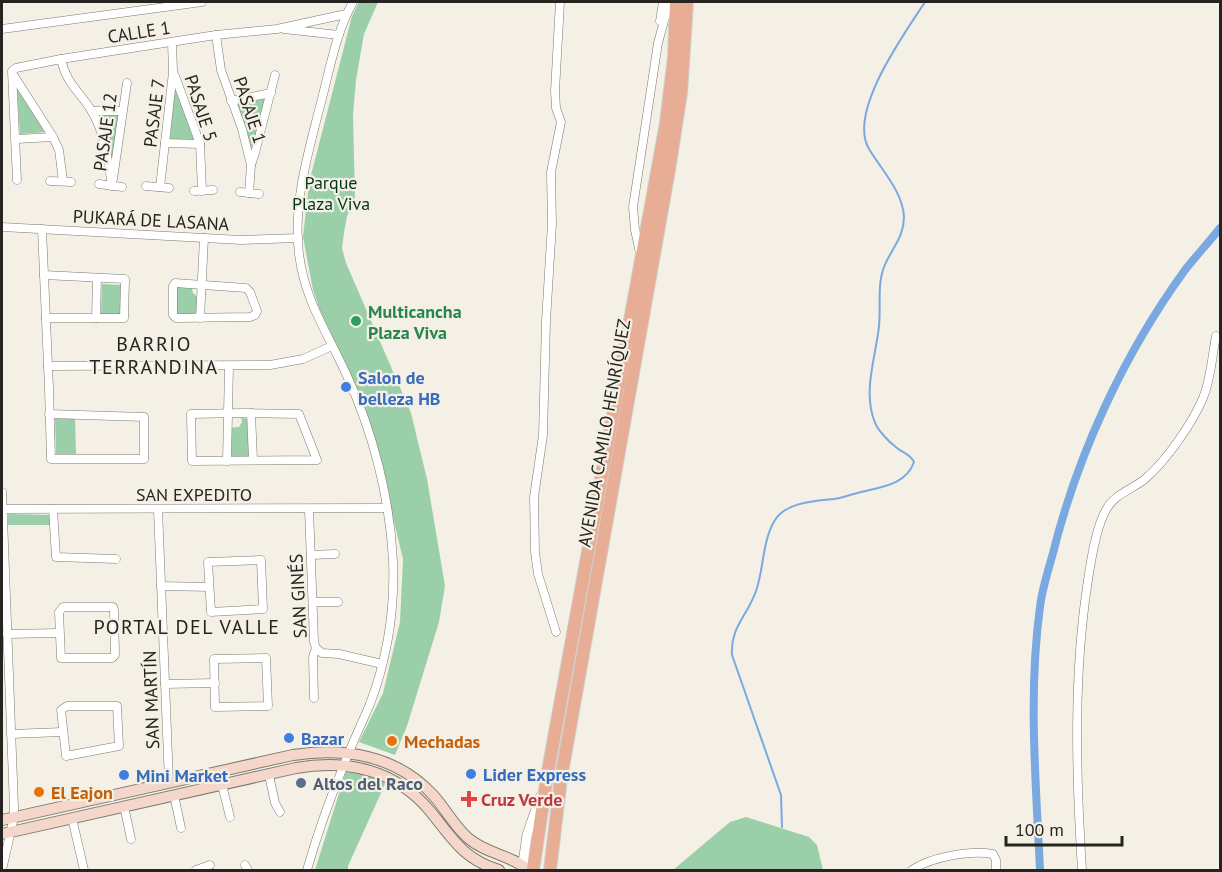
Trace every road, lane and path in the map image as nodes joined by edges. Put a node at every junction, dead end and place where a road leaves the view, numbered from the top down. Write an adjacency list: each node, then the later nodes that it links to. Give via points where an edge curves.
1 (202, 2): 9 (street)
2 (353, 2): 7 (street)
3 (560, 2): 74 (street, via 555,91 561,122 551,172 543,435 534,497 538,574)
4 (663, 2): 13 (street)
5 (674, 2): 13 (street); 44 (main road, AVENIDA CAMILO HENRÍQUEZ, via 675,47 669,100)
6 (687, 2): 110 (main road, AVENIDA CAMILO HENRÍQUEZ, via 681,93 671,159 561,778)
7 (346, 14): 8 (street, CALLE 1); 11 (street)
8 (277, 28): 10 (street, CALLE 1); 11 (street, CALLE 1)
9 (2, 29)
10 (216, 35): 12 (street, CALLE 1); 20 (street, PASAJE 1)
11 (339, 35): 43 (street, via 303,178)
12 (172, 42): 14 (street, CALLE 1); 15 (street, PASAJE 7)
13 (657, 43): 44 (street, via 633,207)
14 (61, 59): 16 (street, CALLE 1, via 19,67 12,71); 21 (street, via 67,79)
15 (174, 72): 25 (street, PASAJE 7); 26 (street, PASAJE 5)
16 (13, 75): 23 (street); 24 (street)
17 (275, 75): 19 (street)
18 (128, 83): 22 (street, PASAJE 12)
19 (271, 93): 20 (street); 27 (street)
20 (231, 101): 27 (street, PASAJE 1)
21 (92, 111): 22 (street); 31 (street, via 104,142)
22 (122, 111): 31 (street, PASAJE 12)
23 (53, 137): 24 (street); 29 (street, via 67,182)
24 (17, 139): 28 (street)
25 (165, 143): 26 (street); 34 (street, PASAJE 7)
26 (200, 144): 36 (street, PASAJE 5, via 198,191)
27 (251, 165): 38 (street, PASAJE 1)
28 (17, 180)
29 (50, 181)
30 (99, 184): 31 (street)
31 (112, 186): 33 (street)
32 (146, 186): 34 (street)
33 (122, 187)
34 (160, 188): 35 (street)
35 (169, 188)
36 (213, 190)
37 (240, 192): 38 (street)
38 (249, 194): 39 (street)
39 (259, 194)
40 (2, 226): 41 (street, PUKARÁ DE LASANA)
41 (42, 229): 42 (street, PUKARÁ DE LASANA); 45 (street)
42 (204, 238): 43 (street, PUKARÁ DE LASANA); 47 (street)
43 (298, 238): 52 (street, via 309,298)
44 (640, 253): 104 (main road, AVENIDA CAMILO HENRÍQUEZ, via 546,784)
45 (44, 275): 46 (street); 48 (street)
46 (97, 278): 49 (street); 49 (street, via 125,279 124,318)
47 (201, 284): 50 (street); 50 (street, via 173,284 173,315); 50 (street, via 246,288 257,311 250,317)
48 (46, 318): 49 (street); 53 (street)
49 (96, 318)
50 (200, 318)
51 (1215, 336): 113 (street, via 1203,398 1178,442 1158,467 1106,509 1093,551 1084,605 1077,698)
52 (332, 346): 54 (street, via 303,360); 62 (street, via 362,413)
53 (48, 366): 54 (street); 57 (street)
54 (229, 366): 55 (street)
55 (227, 413): 56 (street); 59 (street); 59 (street, via 191,414 192,461)
56 (251, 413): 58 (street); 58 (street, via 298,414 317,460)
57 (49, 414): 57 (street, via 144,417 144,459 51,459)
58 (253, 460): 59 (street)
59 (227, 461)
60 (2, 492): 63 (street)
61 (309, 508): 62 (street, SAN EXPEDITO); 65 (street, SAN EXPEDITO); 67 (street, SAN GINÉS)
62 (387, 508): 78 (street, via 393,595)
63 (2, 509): 64 (street, SAN EXPEDITO); 73 (street)
64 (52, 509): 65 (street, SAN EXPEDITO); 68 (street, via 56,557)
65 (158, 509): 69 (street, SAN MARTÍN)
66 (335, 554): 67 (street)
67 (311, 555): 71 (street, SAN GINÉS)
68 (116, 559)
69 (161, 586): 70 (street); 80 (street, SAN MARTÍN)
70 (209, 587): 70 (street, via 208,562 261,560 263,609 211,612)
71 (313, 602): 72 (street); 77 (street, SAN GINÉS)
72 (338, 602)
73 (4, 620): 76 (street)
74 (556, 632)
75 (59, 633): 75 (street, via 59,655 63,660 115,655 112,607 60,608); 76 (street)
76 (7, 634): 83 (street)
77 (316, 648): 78 (street, SAN GINÉS, via 322,653); 81 (street)
78 (382, 664): 84 (street)
79 (215, 683): 79 (street, via 215,707 268,706 267,658 214,659); 80 (street)
80 (165, 684): 89 (street, SAN MARTÍN)
81 (314, 698)
82 (62, 732): 82 (street, via 66,756 116,748 120,743 117,706 63,707); 83 (street)
83 (11, 734): 85 (street)
84 (348, 753): 87 (street); 89 (main road, via 293,755); 101 (main road, via 382,761 414,778 462,832)
85 (12, 761): 86 (street); 94 (street)
86 (2, 764)
87 (344, 765): 88 (main road, via 313,765); 102 (main road, via 375,771 402,785 425,805 461,850); 108 (street)
88 (269, 775): 90 (main road); 93 (street)
89 (169, 782): 94 (main road)
90 (222, 785): 91 (main road); 96 (street)
91 (174, 795): 92 (main road); 98 (street)
92 (124, 806): 95 (main road); 100 (street)
93 (280, 812)
94 (14, 818): 97 (main road); 99 (street)
95 (72, 818): 99 (main road); 106 (street)
96 (230, 818)
97 (2, 820)
98 (181, 828)
99 (6, 833): 105 (street)
100 (131, 839)
101 (490, 853): 102 (main road); 104 (main road)
102 (483, 864): 109 (main road)
103 (210, 865): 107 (street)
104 (526, 869)
105 (2, 870)
106 (84, 870)
107 (196, 870)
108 (307, 870)
109 (499, 870)
110 (549, 870)
111 (912, 870): 112 (street, via 940,858 985,852 993,854)
112 (996, 870)
113 (1082, 870)

